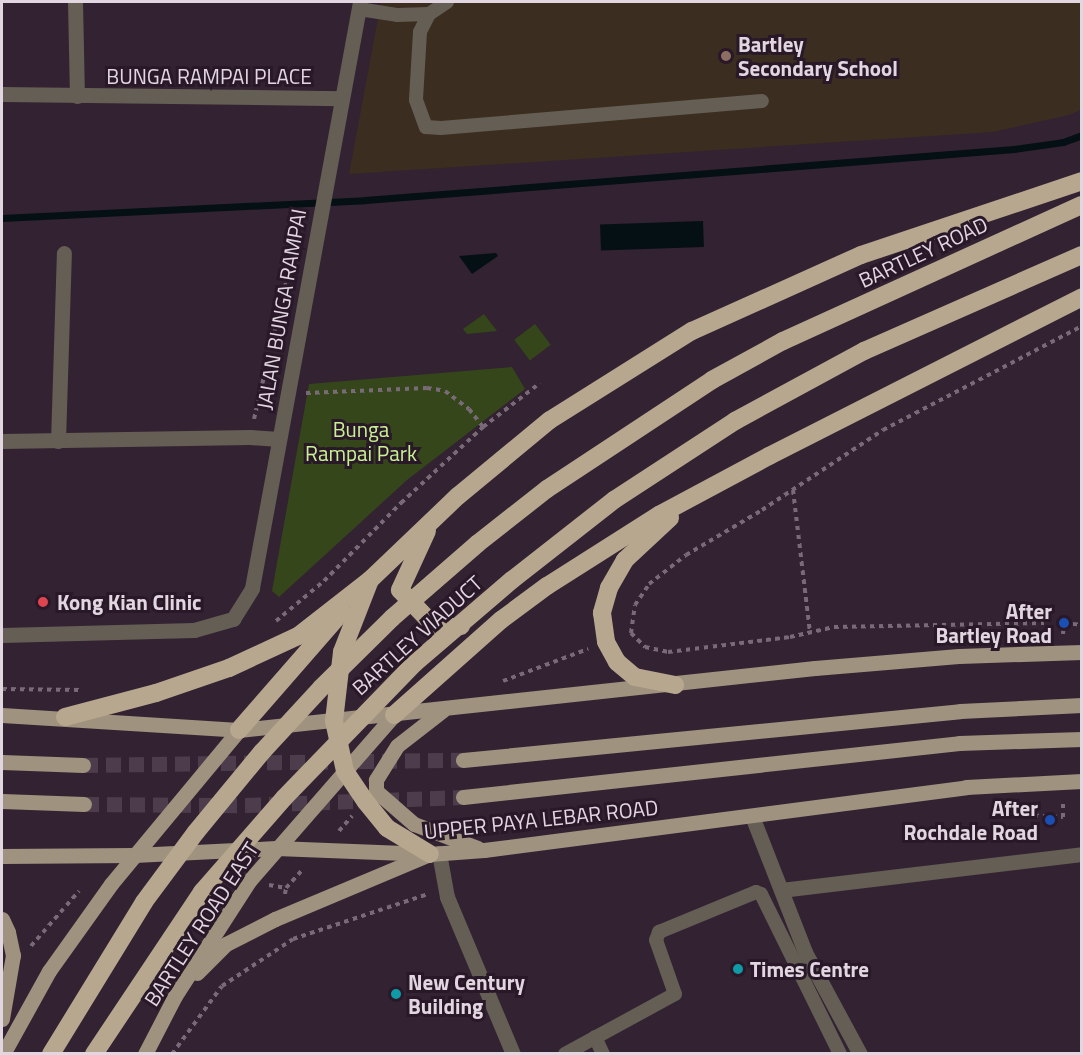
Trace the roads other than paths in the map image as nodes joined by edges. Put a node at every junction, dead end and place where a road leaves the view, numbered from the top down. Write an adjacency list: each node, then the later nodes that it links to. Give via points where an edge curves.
1 (75, 2): 6 (street, BUNGA RAMPAI PLACE)
2 (447, 2): 4 (lane)
3 (359, 5): 4 (lane, via 397,15); 7 (street, JALAN BUNGA RAMPAI)
4 (429, 15): 8 (lane, via 420,33 416,100 426,127)
5 (2, 94): 6 (street, BUNGA RAMPAI PLACE)
6 (77, 96): 7 (street, BUNGA RAMPAI PLACE)
7 (342, 98): 15 (street, JALAN BUNGA RAMPAI)
8 (762, 101)
9 (1082, 181): 19 (highway, via 861,255 692,331 550,420)
10 (1082, 205): 14 (highway, BARTLEY ROAD)
11 (64, 252): 17 (street)
12 (1082, 255): 55 (highway, BARTLEY VIADUCT, via 864,351 735,422 614,500 512,580 415,663 292,789 202,892)
13 (1082, 297): 18 (highway)
14 (783, 341): 54 (highway, BARTLEY VIADUCT, via 712,380 547,489 392,618 262,752 196,832 144,902)
15 (279, 439): 17 (street); 22 (street, JALAN BUNGA RAMPAI, via 252,588 232,619 194,630)
16 (2, 441): 17 (street)
17 (58, 441)
18 (687, 502): 21 (highway, via 659,515 546,586); 24 (highway, via 625,560 609,588 602,613 606,642 617,662 635,677)
19 (430, 524): 20 (highway); 21 (highway, via 400,590 437,629)
20 (371, 579): 29 (highway, via 298,636 236,665 156,693); 30 (highway, via 342,652); 31 (highway)
21 (501, 620): 28 (highway)
22 (2, 635)
23 (1082, 652): 24 (main road, via 958,656)
24 (675, 685): 26 (main road)
25 (1082, 705): 33 (main road, via 960,711)
26 (444, 709): 28 (main road); 43 (main road, via 397,746 376,780 376,791 414,824)
27 (2, 715): 29 (main road)
28 (394, 715): 30 (main road); 36 (main road, BARTLEY ROAD EAST)
29 (65, 717): 31 (main road)
30 (334, 721): 31 (main road); 36 (highway)
31 (238, 730): 46 (main road)
32 (1082, 739): 38 (main road, UPPER PAYA LEBAR ROAD, via 959,742)
33 (463, 760)
34 (2, 762): 35 (main road)
35 (83, 765)
36 (345, 771): 42 (main road, BARTLEY ROAD EAST); 44 (highway, via 387,828)
37 (1082, 781): 41 (main road, UPPER PAYA LEBAR ROAD, via 966,787)
38 (463, 797)
39 (2, 801): 40 (main road)
40 (84, 804)
41 (752, 816): 43 (main road, UPPER PAYA LEBAR ROAD); 48 (street)
42 (276, 848): 44 (main road, UPPER PAYA LEBAR ROAD); 46 (main road, UPPER PAYA LEBAR ROAD); 50 (main road, BARTLEY ROAD EAST, via 249,881)
43 (484, 850): 44 (main road, UPPER PAYA LEBAR ROAD)
44 (435, 853): 50 (main road, via 274,919 226,944); 57 (street, via 445,889)
45 (1082, 854): 48 (street)
46 (134, 855): 47 (main road, UPPER PAYA LEBAR ROAD); 53 (main road, via 49,971)
47 (2, 856)
48 (781, 890): 61 (street, via 805,952)
49 (2, 919): 51 (main road, via 13,955)
50 (175, 996): 56 (main road, BARTLEY ROAD EAST)
51 (2, 1019)
52 (595, 1037): 58 (lane); 59 (lane); 60 (lane, via 675,994 656,940 659,932 756,892 761,894)
53 (3, 1053)
54 (51, 1053)
55 (94, 1053)
56 (145, 1053)
57 (513, 1053)
58 (565, 1053)
59 (603, 1053)
60 (840, 1053)
61 (860, 1053)

